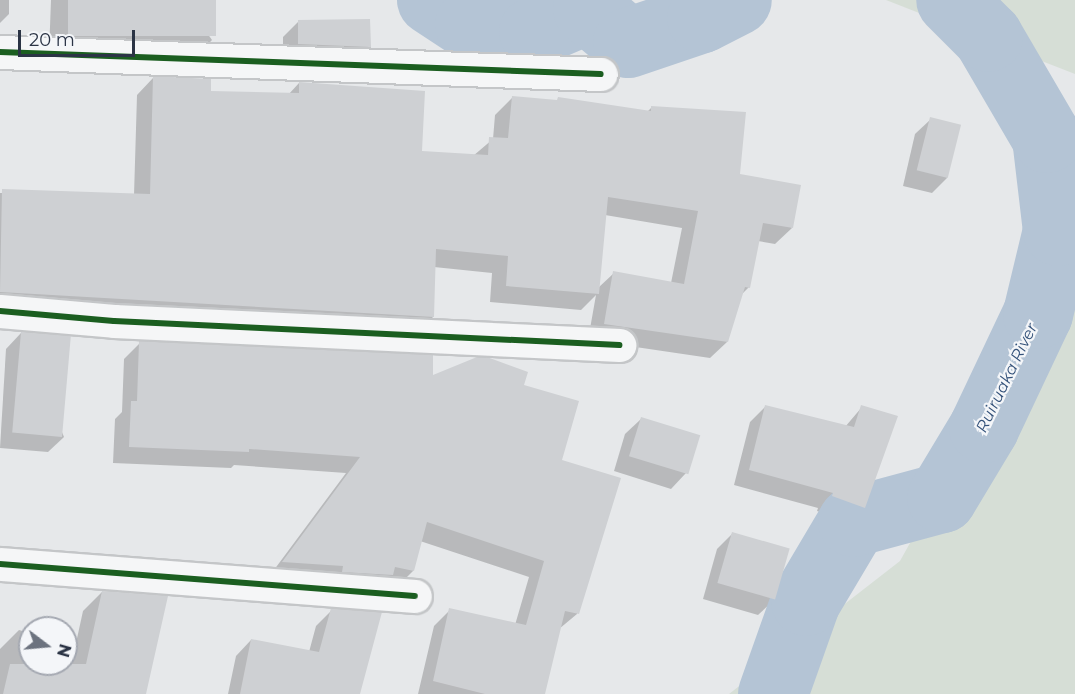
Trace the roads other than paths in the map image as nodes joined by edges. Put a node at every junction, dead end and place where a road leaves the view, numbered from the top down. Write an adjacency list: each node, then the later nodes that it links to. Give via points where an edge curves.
1 (0, 52): 2 (street)
2 (601, 74)
3 (0, 311): 4 (street, via 114,321)
4 (619, 345)
5 (0, 564): 6 (street)
6 (415, 596)

